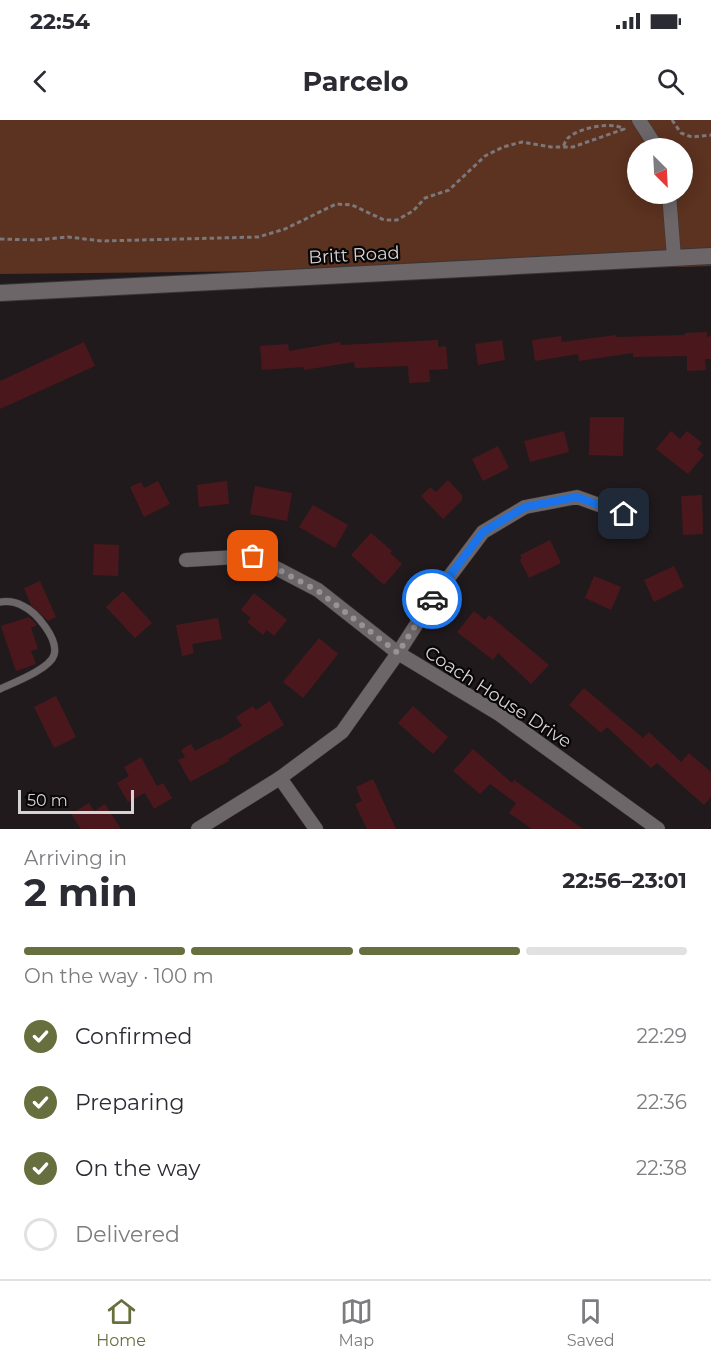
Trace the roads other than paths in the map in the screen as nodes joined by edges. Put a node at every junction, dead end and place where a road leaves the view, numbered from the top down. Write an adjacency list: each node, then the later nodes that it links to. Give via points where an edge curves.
1 (639, 120): 2 (street)
2 (651, 138)
3 (670, 204): 5 (street)
4 (711, 256): 5 (street, Britt Road)
5 (674, 257): 6 (street, Britt Road)
6 (0, 293)
7 (624, 514): 10 (street, via 577,497 525,507 491,527 483,532 434,597)
8 (186, 560): 10 (street, Coach House Drive, via 253,556 318,591)
9 (0, 602): 11 (lane, via 23,606 36,616 49,632 54,655 22,680)
10 (398, 653): 12 (street, via 342,732); 15 (street, Coach House Drive, via 499,714)
11 (0, 689)
12 (280, 778): 13 (street); 14 (street)
13 (198, 829)
14 (316, 829)
15 (658, 829)

